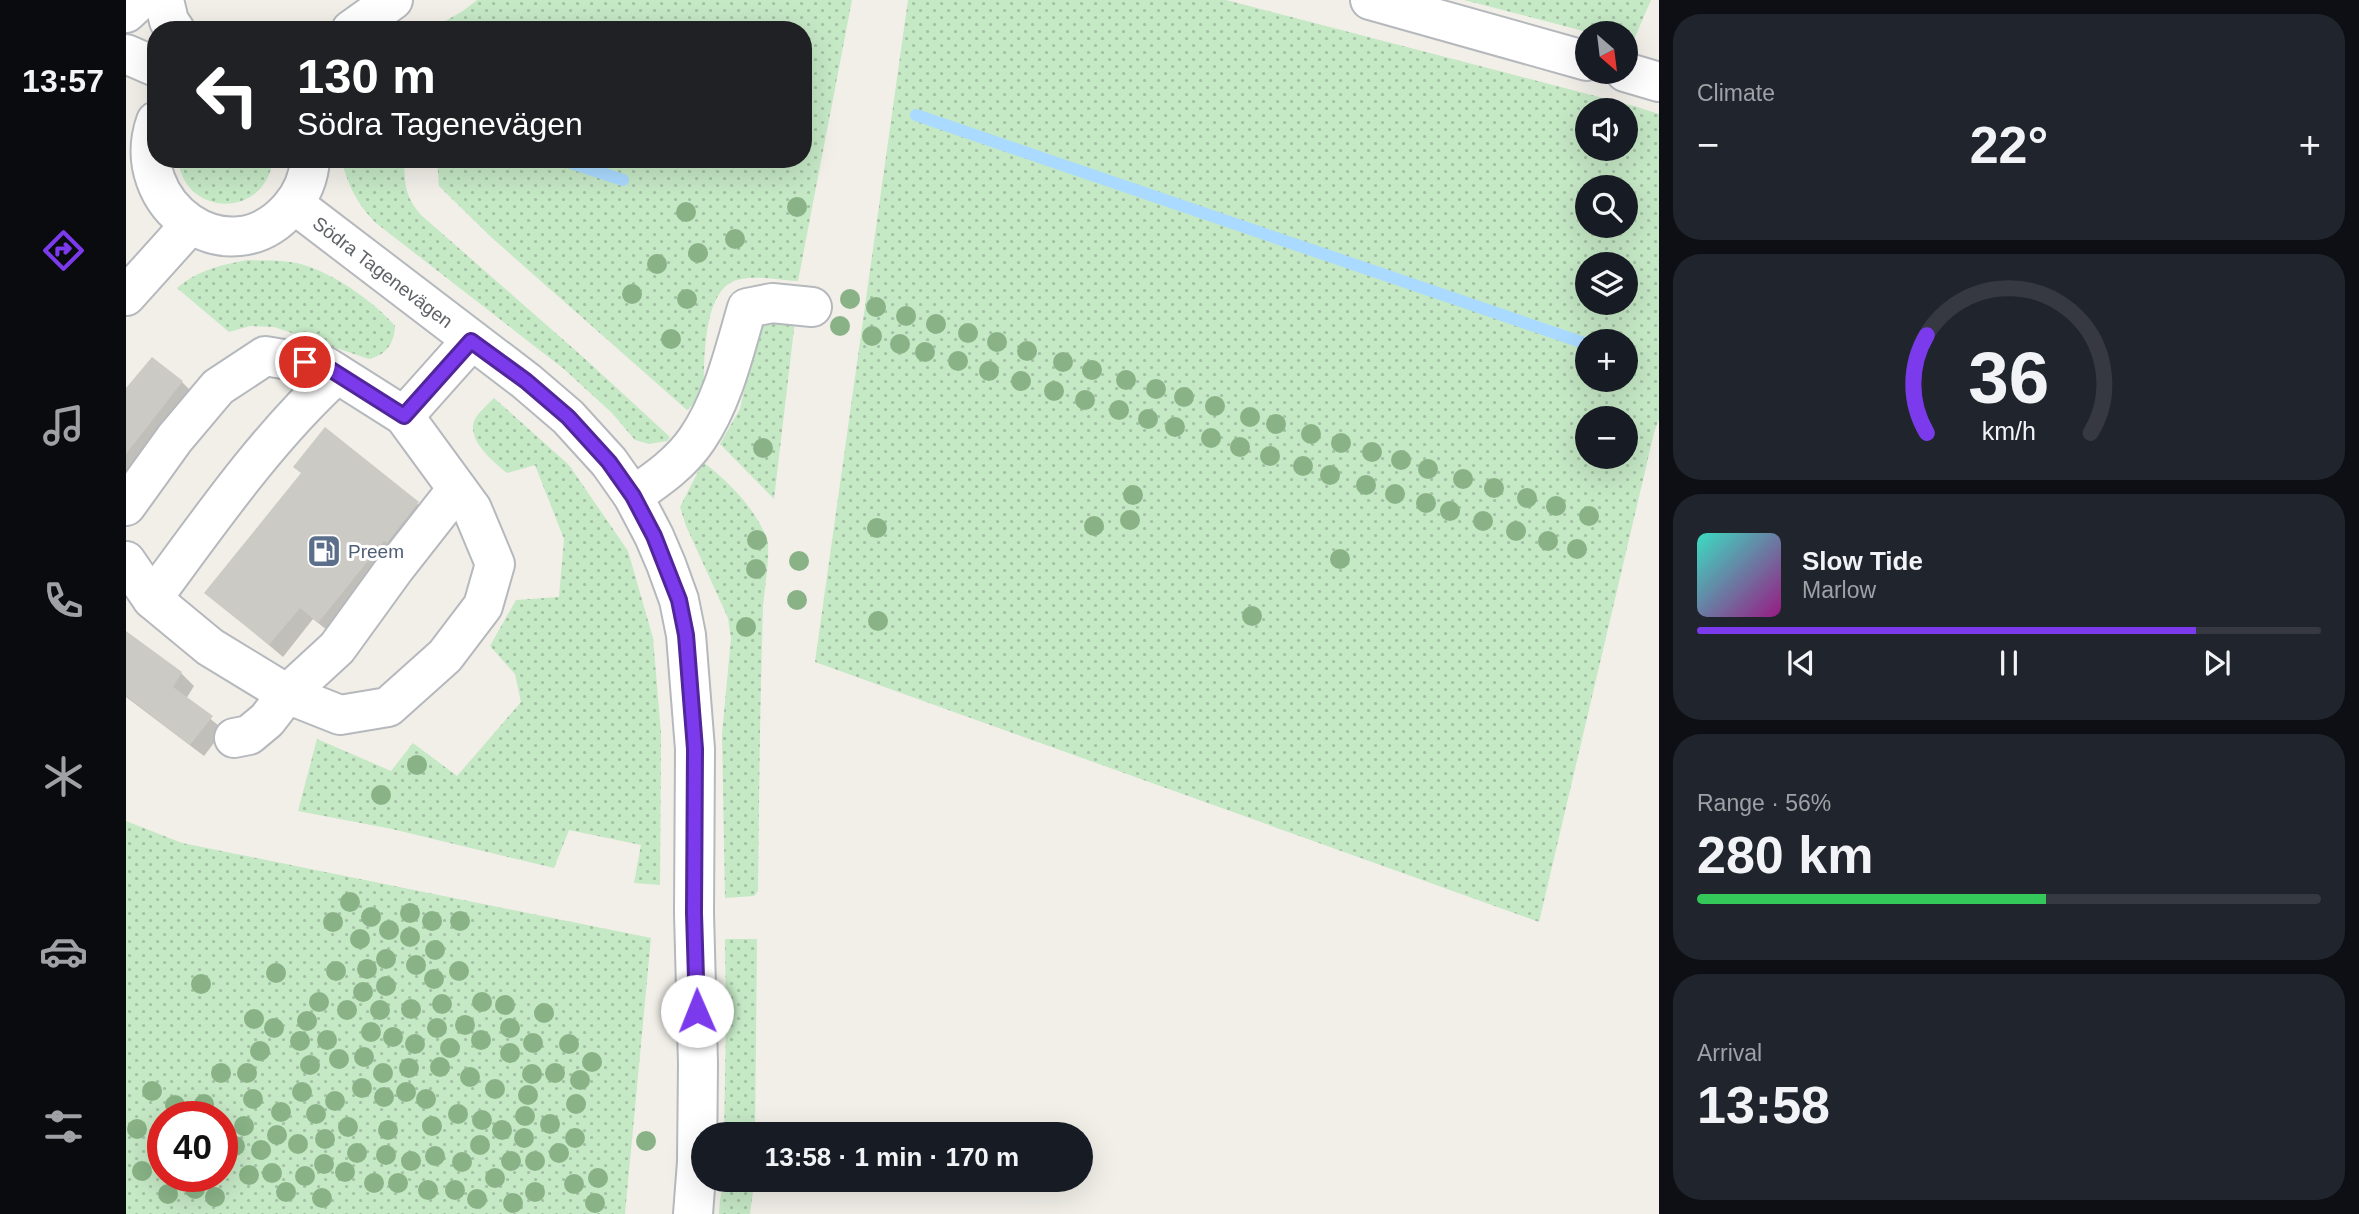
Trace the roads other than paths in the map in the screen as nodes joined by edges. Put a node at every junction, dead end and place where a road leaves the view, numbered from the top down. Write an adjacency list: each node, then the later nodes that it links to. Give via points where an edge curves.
1 (140, 0): 5 (street)
2 (164, 0): 6 (street)
3 (393, 0): 7 (street)
4 (1370, 0): 9 (street)
5 (126, 13)
6 (169, 21)
7 (364, 21)
8 (126, 54): 10 (street)
9 (1575, 58)
10 (147, 63)
11 (1638, 76): 12 (street)
12 (1659, 82)
13 (126, 120): 14 (street)
14 (147, 134)
15 (149, 168): 18 (street, via 158,196)
16 (309, 168): 17 (street)
17 (293, 204): 18 (street, via 272,224 245,235 216,235); 21 (street, Södra Tagenevägen)
18 (189, 226): 19 (street)
19 (126, 296)
20 (812, 307): 25 (street, via 772,303 747,308 714,410 696,441 665,474)
21 (471, 341): 23 (street, Södra Tagenevägen); 25 (street, Södra Tagenevägen, via 568,417)
22 (337, 374): 23 (street); 26 (street, via 325,366 265,356 218,387); 28 (street, via 256,462)
23 (404, 416): 24 (street)
24 (457, 489): 29 (street, via 337,648); 29 (street, via 472,509 495,564 482,606 445,656 388,707 340,715)
25 (633, 496): 31 (street, Södra Tagenevägen, via 679,600 692,687 698,1064)
26 (126, 506)
27 (126, 561): 28 (street)
28 (152, 599): 29 (street, via 210,647)
29 (287, 694): 30 (street, via 249,735)
30 (234, 738)
31 (693, 1214)

